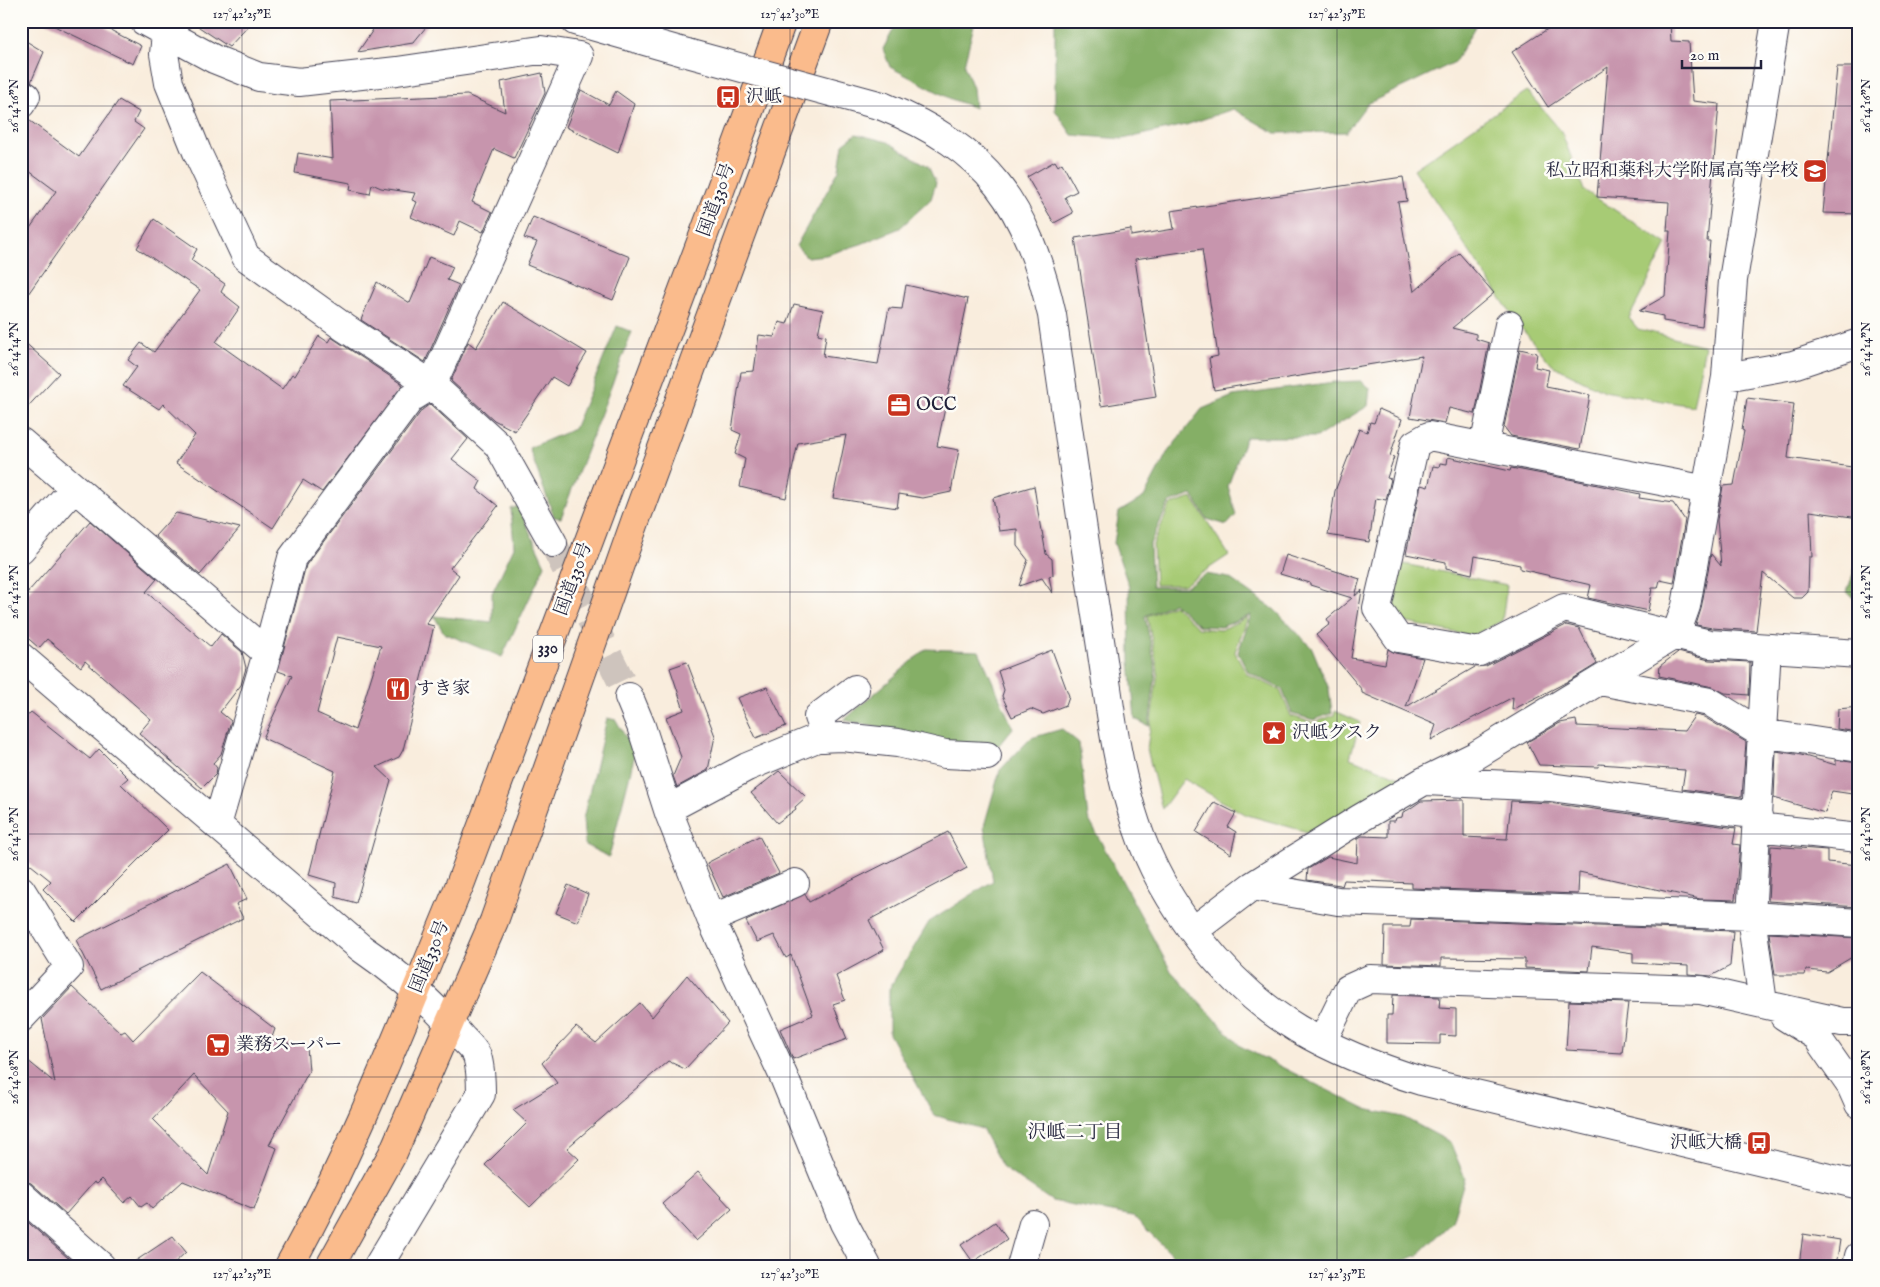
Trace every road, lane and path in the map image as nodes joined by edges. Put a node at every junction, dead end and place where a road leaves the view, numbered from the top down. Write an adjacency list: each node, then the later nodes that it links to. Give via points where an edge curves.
1 (574, 21): 39 (street, bridge, via 882,106 911,118 938,132 969,155 992,176 1013,206 1044,278 1052,315 1124,783 1135,822 1160,882)
2 (782, 21): 40 (highway, 国道330号 / 330, via 465,873)
3 (819, 21): 44 (highway, 国道330号 / 330, via 639,510 498,911)
4 (1776, 21): 8 (street, via 1733,280)
5 (155, 28): 9 (street, via 169,83 246,257); 9 (street, via 214,60 259,76 299,82 541,50 580,56)
6 (1509, 325): 11 (street)
7 (1859, 343): 8 (street, via 1794,365)
8 (1726, 377): 13 (street)
9 (432, 385): 14 (street, via 498,445); 18 (street, via 411,398 292,558)
10 (21, 442): 12 (street)
11 (1484, 447): 13 (street); 16 (street, via 1429,436 1415,444 1377,608 1398,638 1479,652 1564,608)
12 (74, 488): 15 (street); 18 (street)
13 (1707, 490): 16 (street, via 1686,606)
14 (554, 543)
15 (21, 549)
16 (1676, 634): 17 (street, via 1710,644); 21 (street)
17 (1767, 648): 19 (street); 24 (street)
18 (267, 653): 31 (street)
19 (1859, 654)
20 (21, 657): 31 (street)
21 (1600, 681): 24 (street, via 1710,702); 28 (street, via 1475,756)
22 (855, 689): 25 (street, via 818,717)
23 (629, 697): 29 (street)
24 (1761, 733): 26 (street); 30 (street)
25 (826, 738): 27 (street, via 898,743 945,754); 29 (street, via 817,738 747,767)
26 (1859, 748)
27 (987, 756)
28 (1424, 781): 30 (street, via 1550,787); 34 (street)
29 (668, 809): 37 (street)
30 (1757, 821): 32 (street); 36 (street)
31 (217, 825): 40 (street, via 361,948)
32 (1859, 838)
33 (795, 883): 37 (street)
34 (1252, 886): 36 (street, via 1338,901); 39 (street)
35 (21, 890): 42 (street, via 69,967)
36 (1750, 916): 38 (street); 41 (street)
37 (711, 919): 55 (street, via 784,1075 844,1223)
38 (1859, 922)
39 (1193, 931): 45 (street, via 1226,970 1254,996 1297,1029)
40 (417, 991): 44 (street); 52 (highway, 国道330号 / 330, via 317,1214)
41 (1763, 1003): 43 (street, via 1842,1022); 45 (street, via 1701,990 1370,979 1348,989); 46 (street, via 1816,1036 1851,1086)
42 (21, 1018)
43 (1859, 1022)
44 (450, 1023): 53 (highway, 国道330号 / 330, via 392,1154); 54 (street, via 476,1054 481,1094)
45 (1322, 1042): 47 (street, via 1390,1072 1421,1081)
46 (1859, 1104)
47 (1859, 1185)
48 (21, 1195): 51 (street)
49 (1033, 1224): 56 (street)
50 (1859, 1256): 57 (street)
51 (101, 1266)
52 (289, 1266)
53 (330, 1266)
54 (378, 1266)
55 (867, 1266)
56 (1021, 1266)
57 (1857, 1266)

